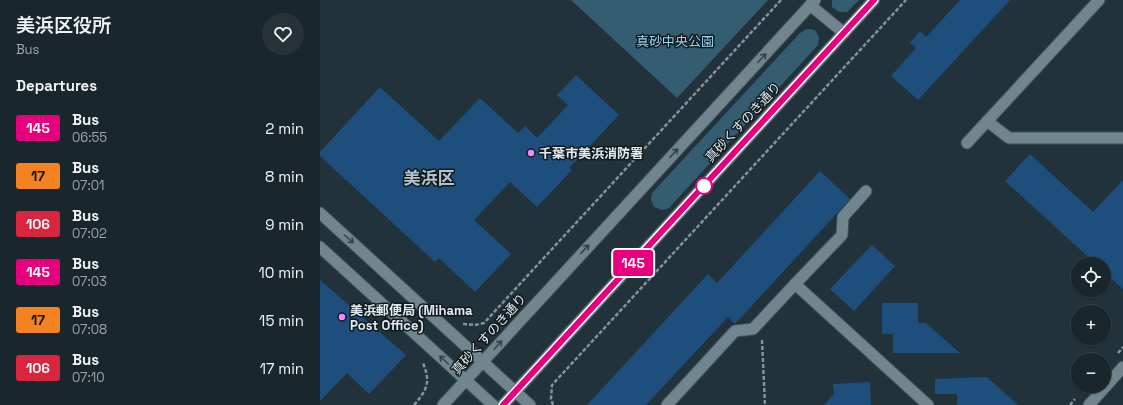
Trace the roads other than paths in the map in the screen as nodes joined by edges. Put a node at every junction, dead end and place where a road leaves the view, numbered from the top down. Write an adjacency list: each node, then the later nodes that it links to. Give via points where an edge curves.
1 (874, 0): 4 (street, 真砂くすのき通り)
2 (1099, 0): 5 (street)
3 (812, 2): 4 (street); 12 (street, 真砂くすのき通り, one-way to 3)
4 (844, 33): 15 (street, 真砂くすのき通り)
5 (987, 121): 6 (street, via 1009,138); 7 (street)
6 (1123, 138)
7 (967, 143)
8 (866, 191): 11 (street, via 843,217 842,235)
9 (320, 213): 12 (street, one-way to 12)
10 (320, 247): 14 (street, one-way to 10)
11 (795, 284): 20 (street, via 753,330 735,331); 21 (street)
12 (482, 362): 14 (street, 真砂くすのき通り); 15 (street)
13 (1123, 368): 22 (street)
14 (466, 380): 16 (street, 真砂くすのき通り); 17 (street)
15 (515, 392): 18 (street, 真砂くすのき通り); 19 (street)
16 (443, 405)
17 (493, 405)
18 (503, 405)
19 (530, 405)
20 (667, 405)
21 (928, 405)
22 (1089, 405)

